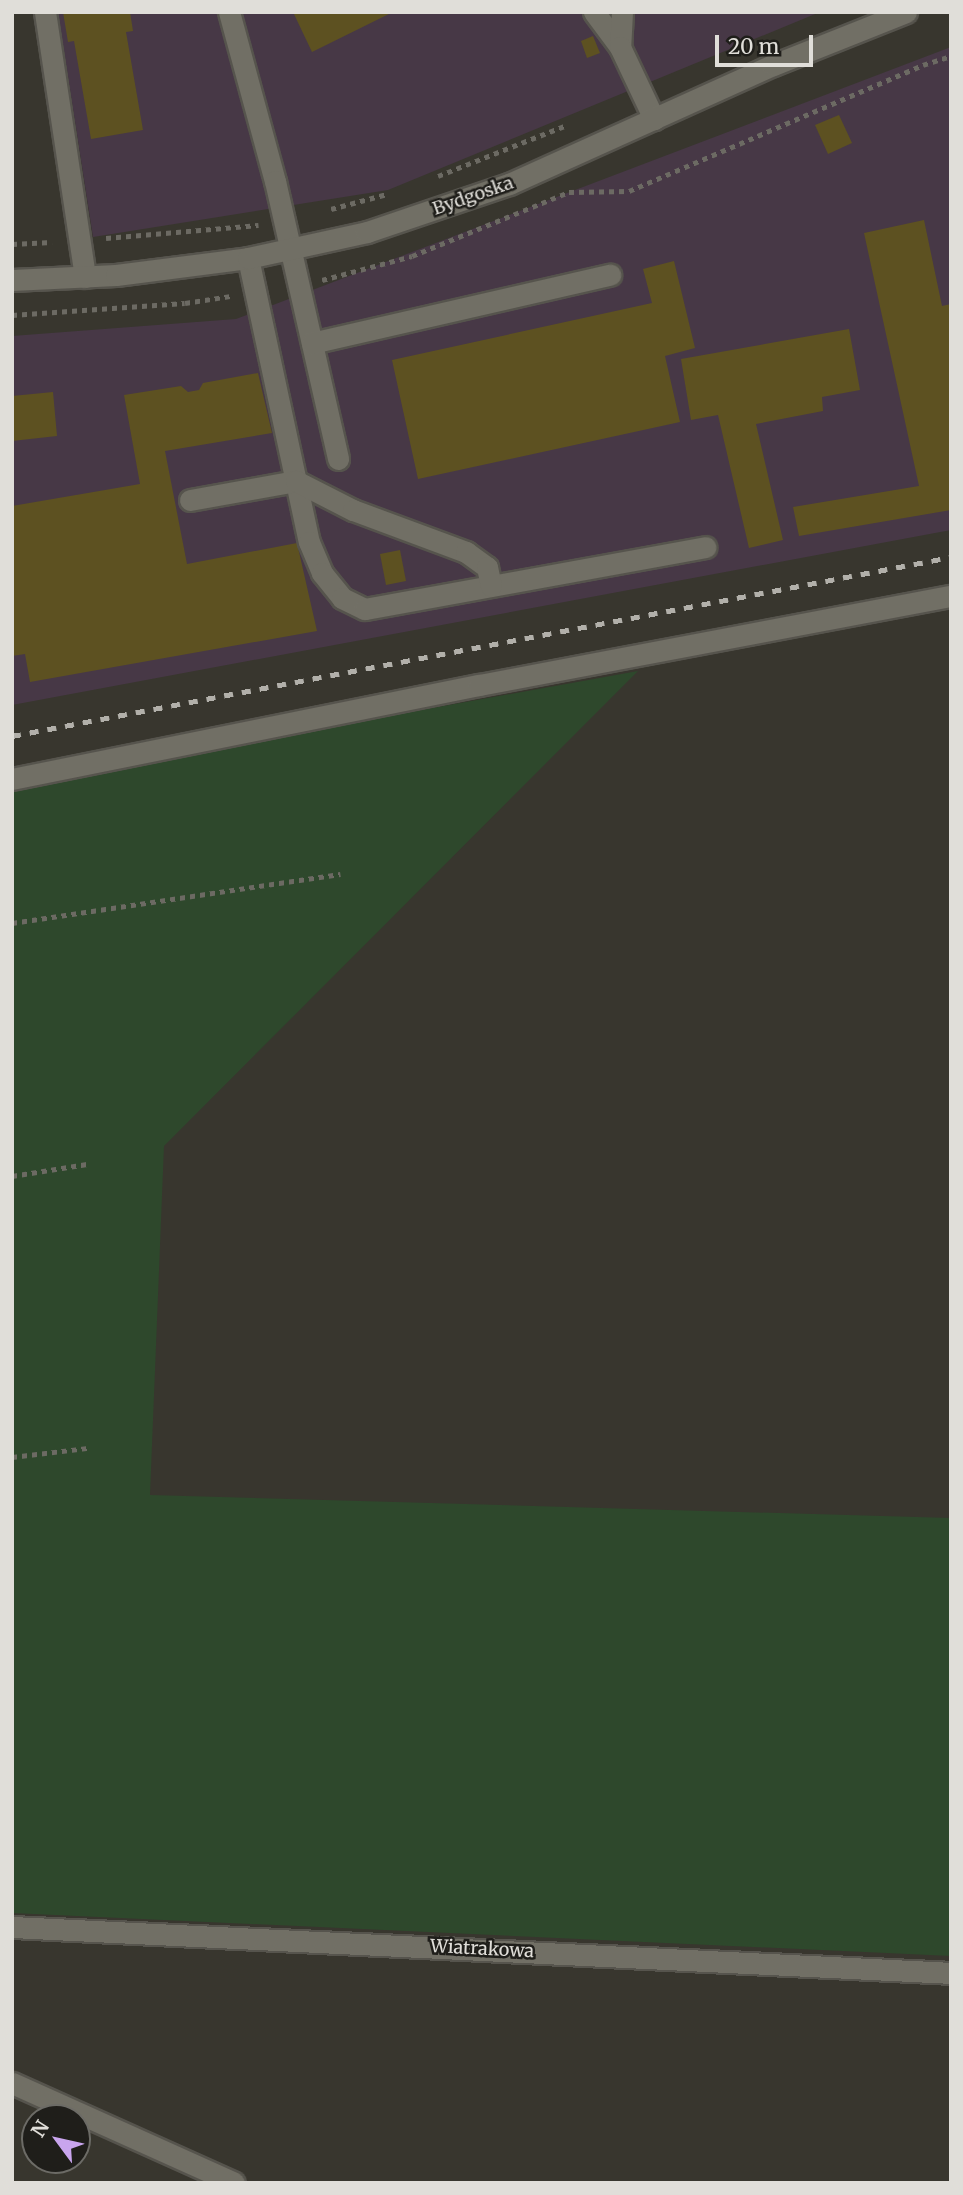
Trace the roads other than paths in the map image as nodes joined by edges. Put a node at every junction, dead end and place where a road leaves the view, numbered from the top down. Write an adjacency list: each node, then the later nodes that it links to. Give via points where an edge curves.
1 (45, 12): 11 (street)
2 (229, 12): 8 (street)
3 (594, 12): 6 (street)
4 (622, 12): 6 (street)
5 (906, 12): 7 (street, Bydgoska)
6 (620, 47): 7 (street)
7 (654, 119): 8 (street, Bydgoska, via 509,184 367,232)
8 (291, 249): 9 (street, Bydgoska); 13 (street)
9 (248, 258): 11 (street, Bydgoska); 15 (street)
10 (610, 275): 13 (street)
11 (85, 277): 12 (street, Bydgoska)
12 (12, 280)
13 (312, 343): 14 (street)
14 (338, 459)
15 (296, 481): 16 (street); 18 (street, via 353,510 466,552 487,567); 18 (street, via 309,542 322,573 342,598 365,609)
16 (191, 500)
17 (705, 547): 18 (street)
18 (491, 586)
19 (951, 596): 20 (street)
20 (12, 779)
21 (12, 1927): 22 (street, Wiatrakowa)
22 (951, 1973)
23 (12, 2083): 24 (street)
24 (234, 2183)

